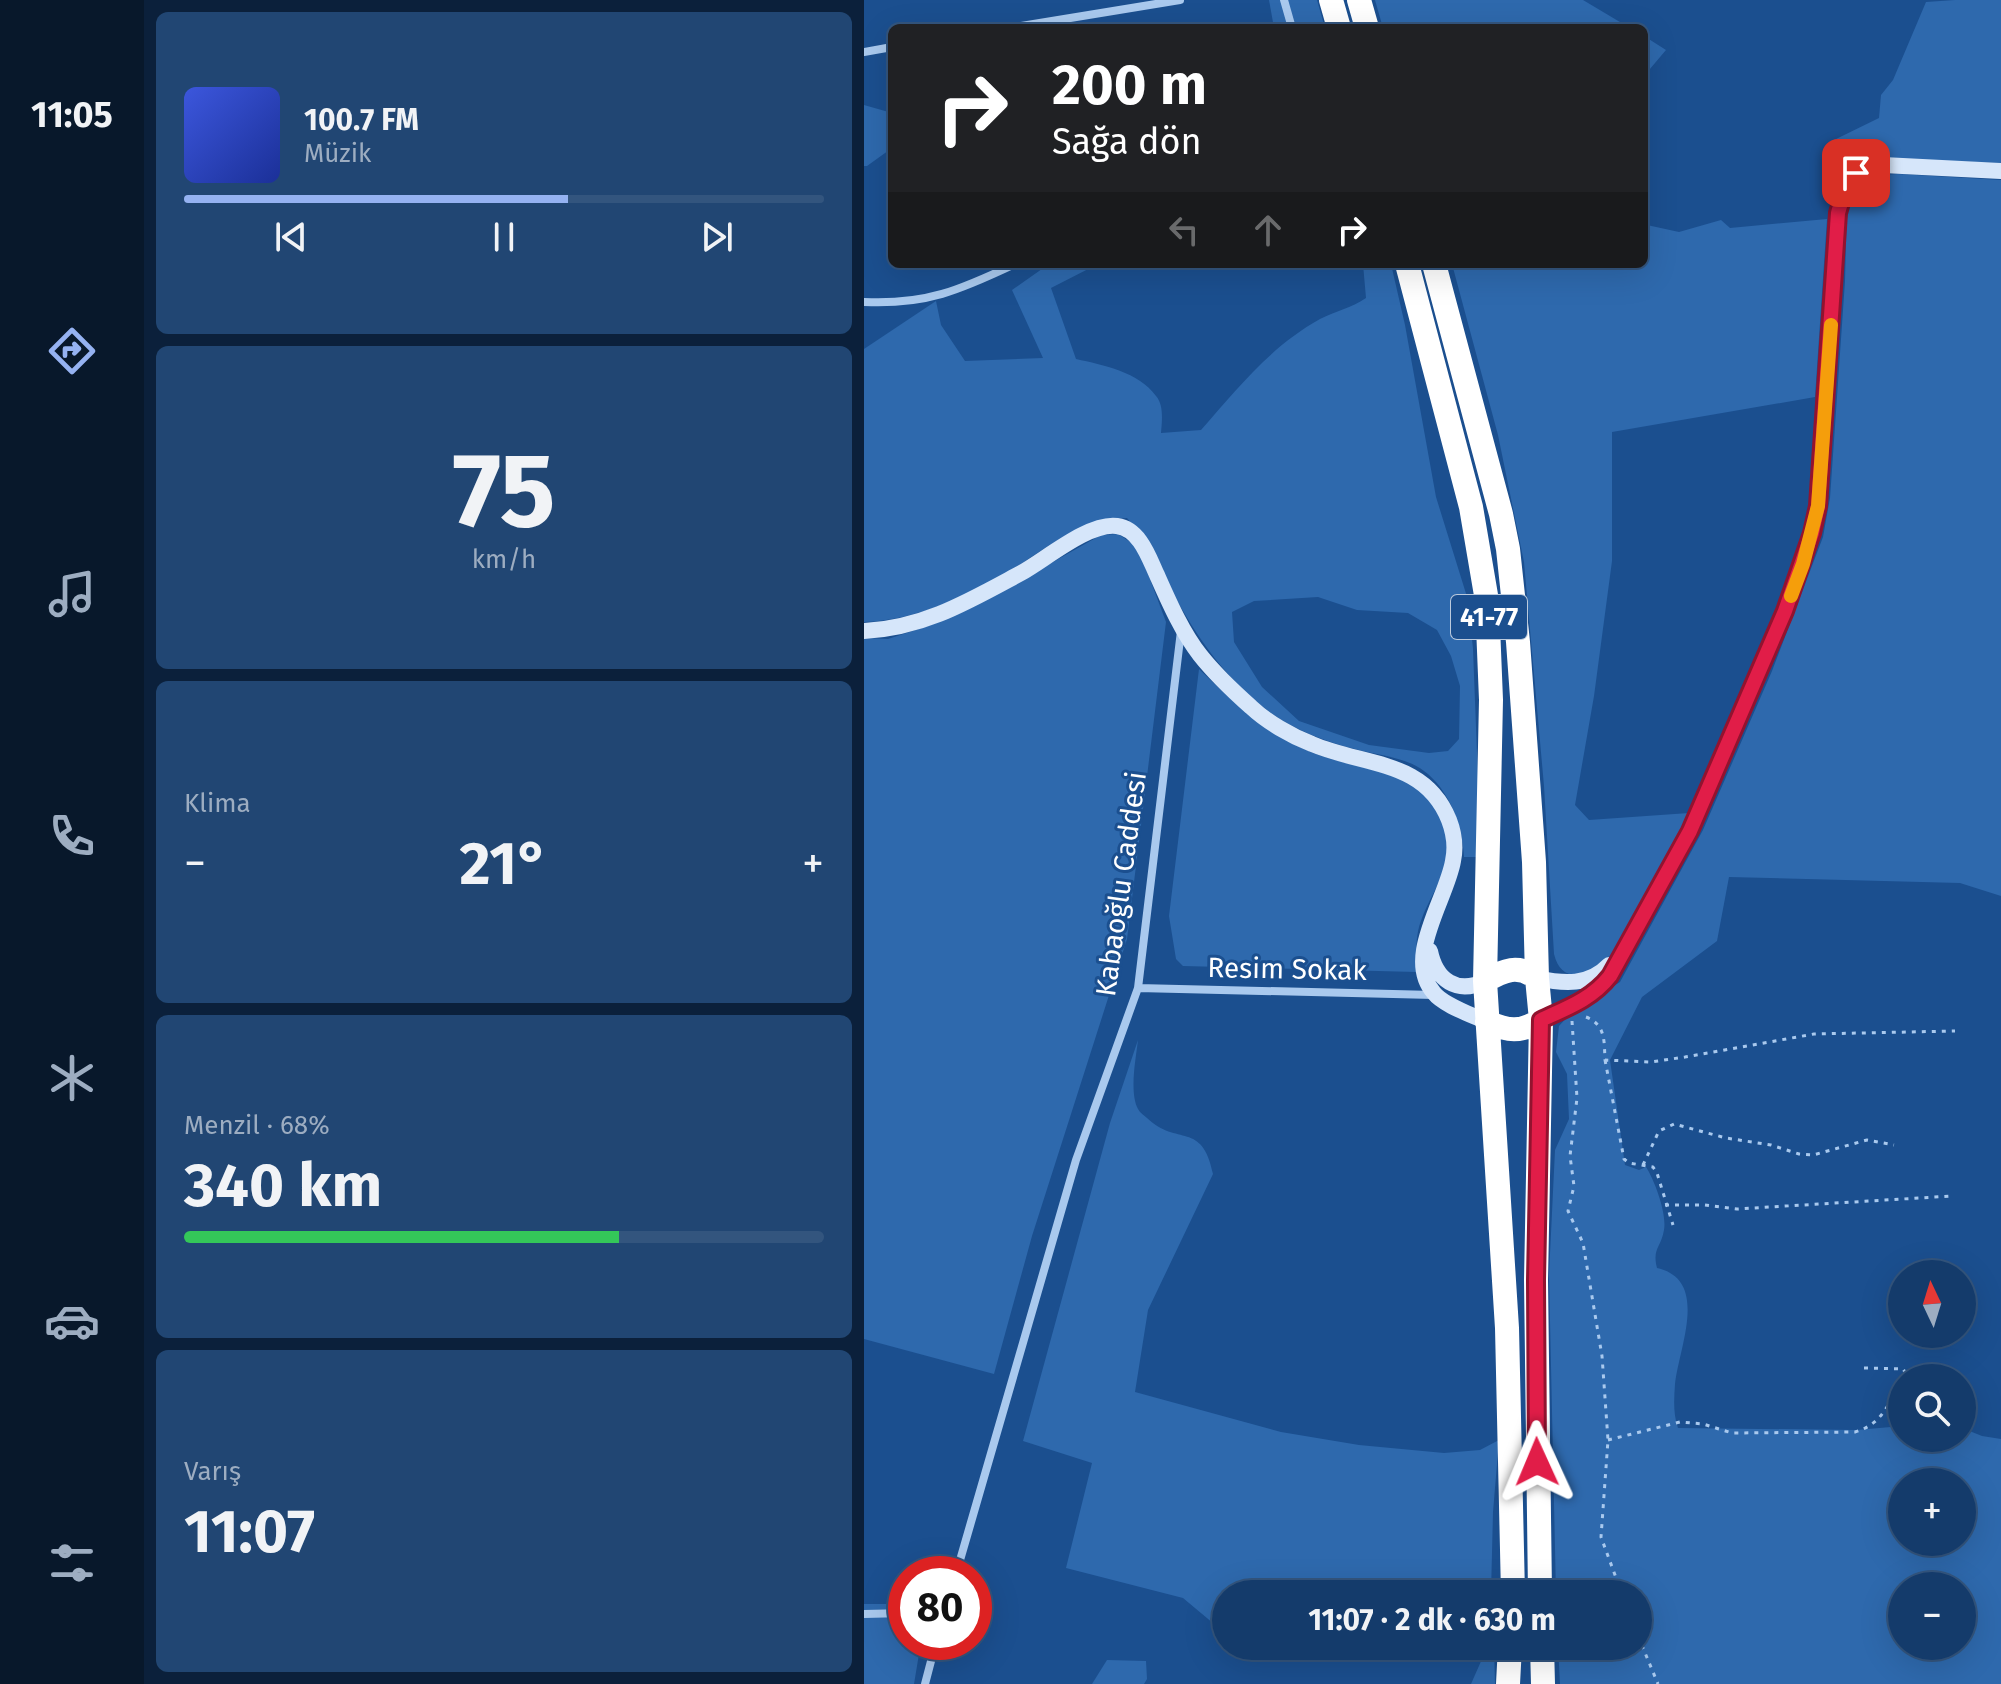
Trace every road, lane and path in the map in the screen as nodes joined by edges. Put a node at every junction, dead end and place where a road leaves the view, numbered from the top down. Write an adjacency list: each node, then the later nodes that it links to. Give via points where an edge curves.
1 (1180, 0): 5 (street)
2 (1284, 0): 6 (street)
3 (1331, 0): 7 (highway)
4 (1359, 0): 8 (highway)
5 (1033, 24)
6 (1291, 24)
7 (1338, 24)
8 (1366, 24)
9 (888, 48): 10 (street)
10 (864, 52)
11 (2001, 171): 19 (street, via 1883,165 1856,173 1846,185 1838,213 1812,533 1779,626 1690,831)
12 (1006, 268): 15 (street, via 959,290 899,304)
13 (1408, 268): 21 (highway, 41-77, via 1471,507 1487,601 1491,671)
14 (1435, 268): 20 (highway, 41-77, via 1508,549 1534,862)
15 (864, 302)
16 (1182, 626): 17 (street, via 1145,547 1118,526 1089,531 928,619); 18 (street, via 1199,654 1258,714 1313,745 1393,766 1436,799 1447,816 1455,848); 22 (street, Kabaoğlu Caddesi)
17 (864, 631)
18 (1429, 933): 21 (street, via 1436,970 1447,981 1472,987); 23 (street, via 1423,966)
19 (1621, 952): 20 (street, via 1598,977 1567,982); 24 (street, via 1599,990)
20 (1537, 978): 21 (highway, via 1508,969); 25 (highway)
21 (1485, 981): 26 (highway)
22 (1138, 988): 23 (street, Resim Sokak); 38 (street, Kabaoğlu Caddesi, via 1076,1160)
23 (1435, 995): 26 (street)
24 (1572, 1011): 25 (street); 28 (path, via 1600,1025); 37 (path, via 1577,1098 1568,1211 1583,1243 1602,1356)
25 (1541, 1020): 26 (highway, via 1510,1031); 40 (highway, via 1536,1280)
26 (1487, 1022): 39 (highway, via 1507,1328)
27 (1955, 1031): 28 (path, via 1814,1034 1651,1062)
28 (1605, 1060): 30 (path, via 1624,1159)
29 (1894, 1145): 30 (path, via 1867,1140 1799,1154 1674,1124 1659,1131)
30 (1643, 1165): 32 (path, via 1657,1173)
31 (1952, 1196): 32 (path, via 1737,1209)
32 (1665, 1205): 33 (path)
33 (1673, 1225)
34 (1864, 1368): 35 (path)
35 (1888, 1369)
36 (1888, 1406): 37 (path, via 1880,1419 1855,1432 1732,1433 1680,1422)
37 (1608, 1440): 41 (path, via 1601,1537)
38 (961, 1556)
39 (1513, 1580)
40 (1540, 1580)
41 (1617, 1580)
42 (888, 1613): 43 (street)
43 (864, 1614)
44 (931, 1660): 49 (street)
45 (1511, 1660): 50 (highway)
46 (1513, 1660): 51 (highway)
47 (1542, 1660): 52 (highway)
48 (1648, 1660): 53 (path)
49 (925, 1684)
50 (1508, 1684)
51 (1515, 1684)
52 (1543, 1684)
53 (1658, 1684)

